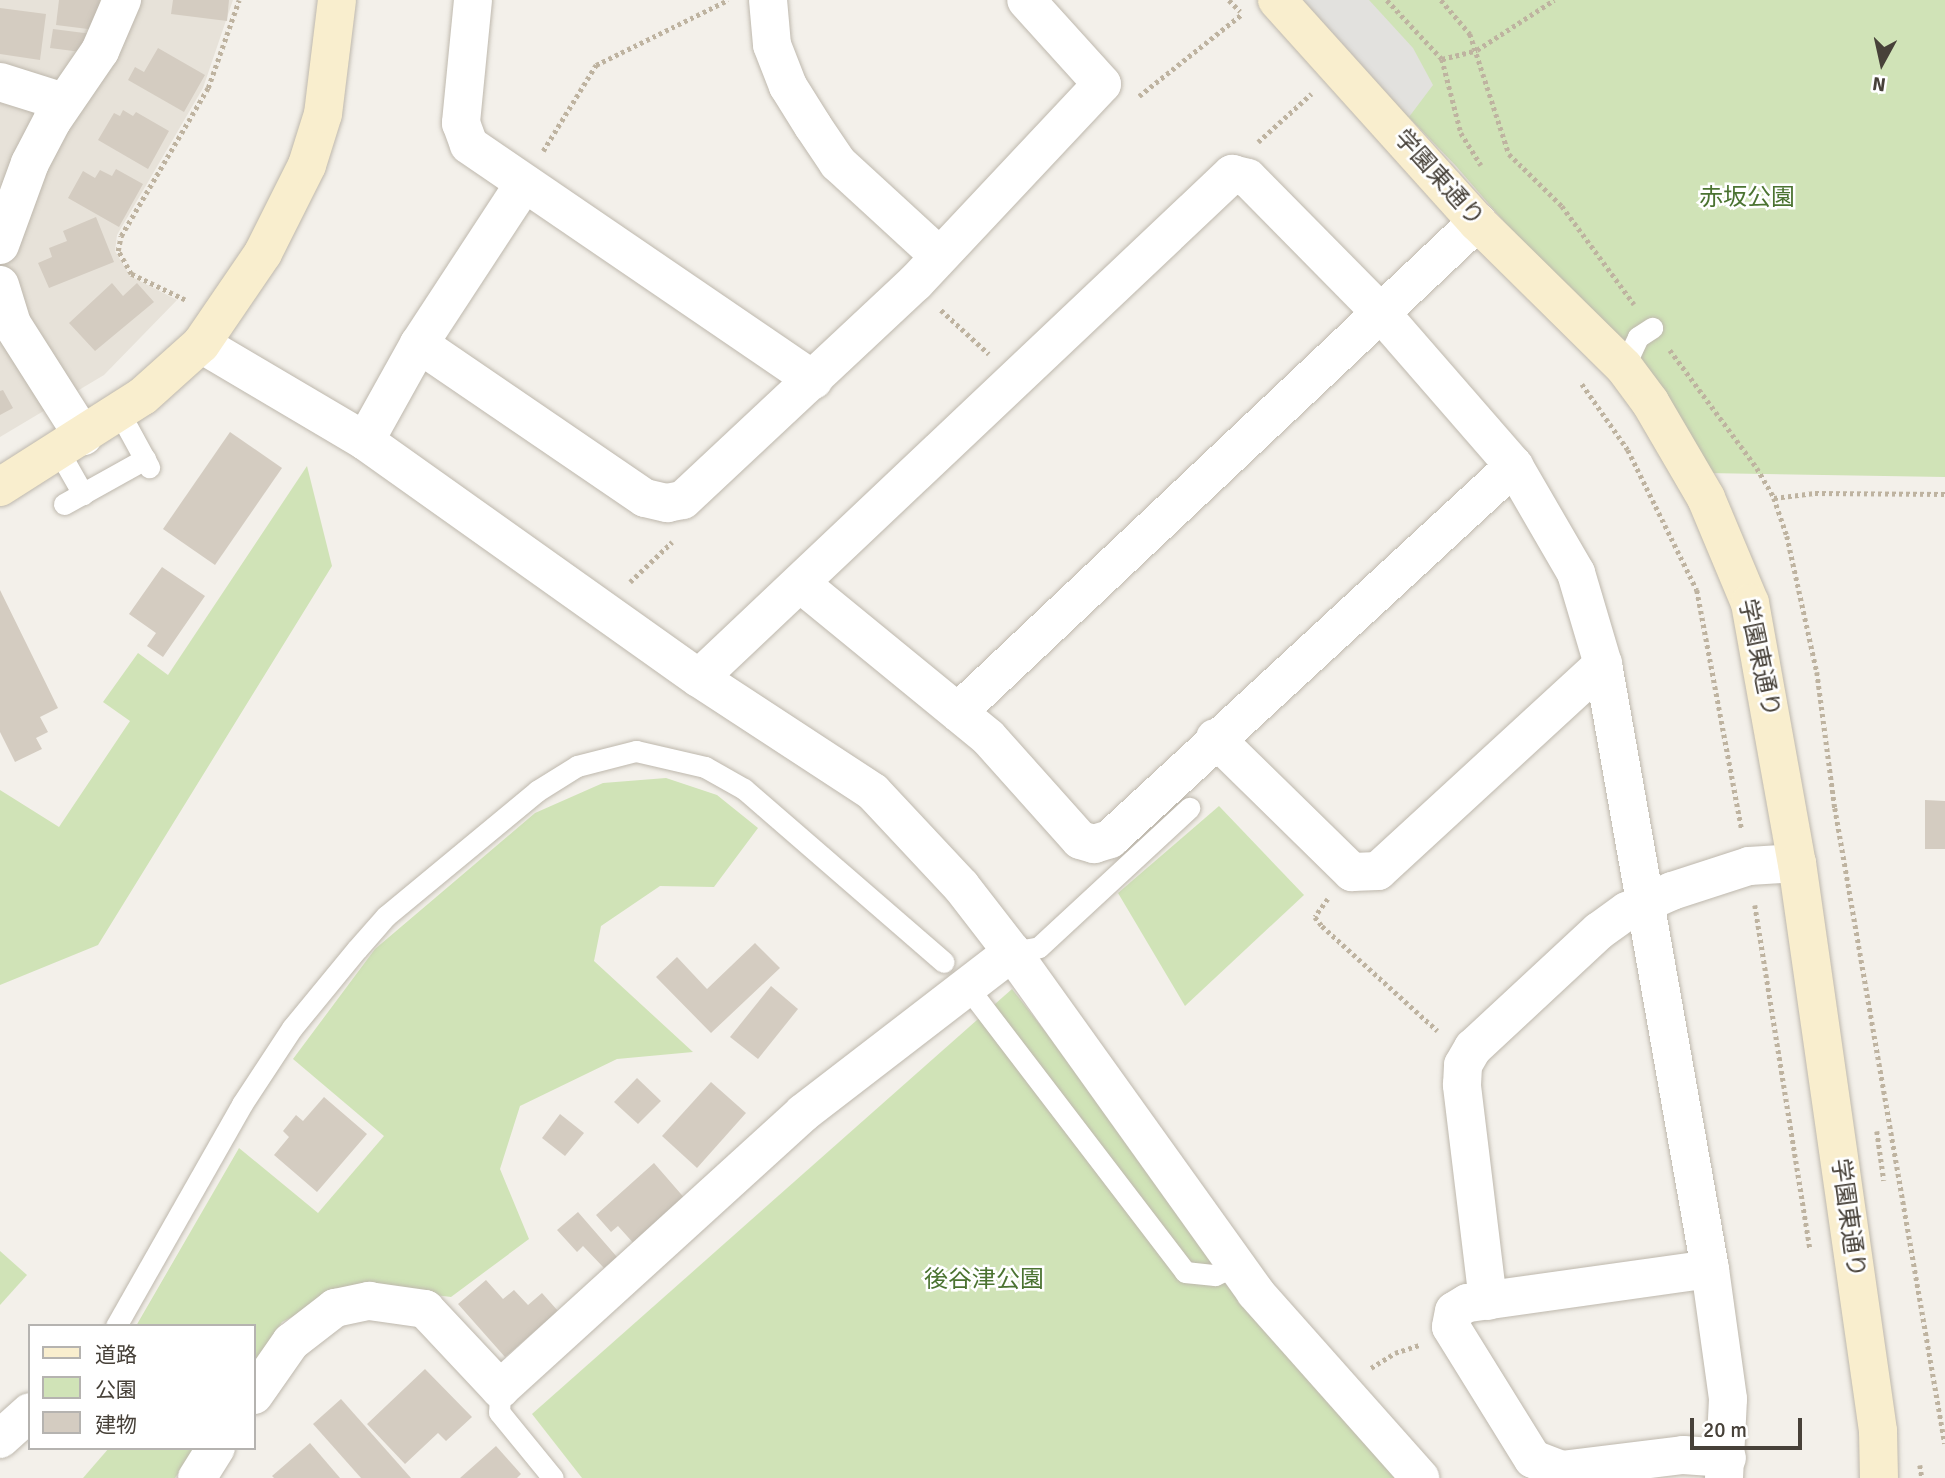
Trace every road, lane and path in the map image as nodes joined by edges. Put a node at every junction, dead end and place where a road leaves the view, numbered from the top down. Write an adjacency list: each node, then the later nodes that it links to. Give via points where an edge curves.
1 (122, 0): 18 (street, via 100,51)
2 (239, 0): 26 (path, via 208,88 121,236 118,251 131,274)
3 (337, 0): 26 (street, via 323,114 307,165 262,253)
4 (472, 0): 20 (street, via 461,122 469,145)
5 (728, 0): 20 (path, via 596,65)
6 (768, 0): 23 (street, via 772,45 788,86 838,163)
7 (1026, 0): 23 (street, via 1102,84)
8 (1229, 0): 12 (path)
9 (1387, 0): 13 (path)
10 (1441, 0): 14 (path, via 1462,23)
11 (1554, 0): 14 (path)
12 (1259, 7): 21 (street, 学園東通り)
13 (1433, 49)
14 (1476, 50): 15 (path); 28 (path, via 1509,155 1562,206)
15 (1442, 59)
16 (0, 82): 18 (street)
17 (1314, 91): 19 (path, via 1234,163)
18 (64, 103): 22 (street, via 30,163)
19 (1232, 174): 27 (street, via 1248,178); 32 (street)
20 (523, 185): 29 (street); 31 (street)
21 (1477, 222): 27 (street); 30 (street, 学園東通り)
22 (0, 245)
23 (927, 269): 31 (street); 32 (path)
24 (0, 285): 35 (street, via 12,324)
25 (179, 310): 26 (path)
26 (200, 313): 33 (street, via 172,373); 34 (street)
27 (1381, 313): 36 (street); 45 (street)
28 (1652, 327): 30 (lane, via 1637,337)
29 (419, 344): 31 (street, via 645,498 667,503 683,500); 34 (street)
30 (1623, 368): 48 (street, 学園東通り, via 1650,402 1706,498 1750,603)
31 (813, 380)
32 (1017, 381): 42 (street)
33 (118, 412): 35 (street); 38 (lane, via 147,463)
34 (365, 441): 44 (street)
35 (71, 443): 37 (street); 38 (lane)
36 (1514, 466): 43 (street, via 1576,573); 46 (street)
37 (0, 487)
38 (83, 494): 41 (lane)
39 (1945, 494): 40 (path, via 1815,493)
40 (1774, 498)
41 (64, 504)
42 (802, 583): 44 (street); 45 (street)
43 (1603, 664): 49 (street, via 1378,871); 50 (street)
44 (699, 678): 51 (street, via 873,792 961,886)
45 (958, 712): 46 (street, via 988,737 1080,840 1094,844 1110,839)
46 (1216, 738): 49 (street, via 1352,872)
47 (1189, 808): 51 (lane, via 1039,947)
48 (1797, 863): 50 (street, via 1749,866); 72 (street, 学園東通り, via 1878,1431)
49 (1362, 874): 54 (path, via 1327,900 1315,917)
50 (1646, 901): 54 (street, via 1600,931); 56 (street)
51 (1012, 952): 55 (street); 61 (street, via 803,1113)
52 (944, 962): 58 (lane, via 744,789 705,767 636,751 577,766 537,792 386,916 357,949 292,1028 249,1093)
53 (975, 997): 55 (lane, via 1185,1272 1216,1275)
54 (1467, 1058): 57 (street, via 1462,1084)
55 (1236, 1265): 71 (street)
56 (1710, 1269): 57 (street); 68 (street, via 1728,1399)
57 (1488, 1301): 59 (street, via 1467,1303 1454,1311)
58 (117, 1324)
59 (1454, 1335): 60 (path, via 1395,1353); 68 (street, via 1533,1459 1561,1470 1683,1455)
60 (1367, 1370)
61 (500, 1389): 62 (street, via 425,1308 369,1301 335,1308 291,1342); 70 (lane, via 499,1412)
62 (256, 1392)
63 (1945, 1395): 66 (path, via 1940,1396)
64 (28, 1414): 65 (street)
65 (0, 1439)
66 (1945, 1444)
67 (215, 1450): 69 (street)
68 (1726, 1468)
69 (197, 1478)
70 (553, 1478)
71 (1420, 1478)
72 (1879, 1478)

